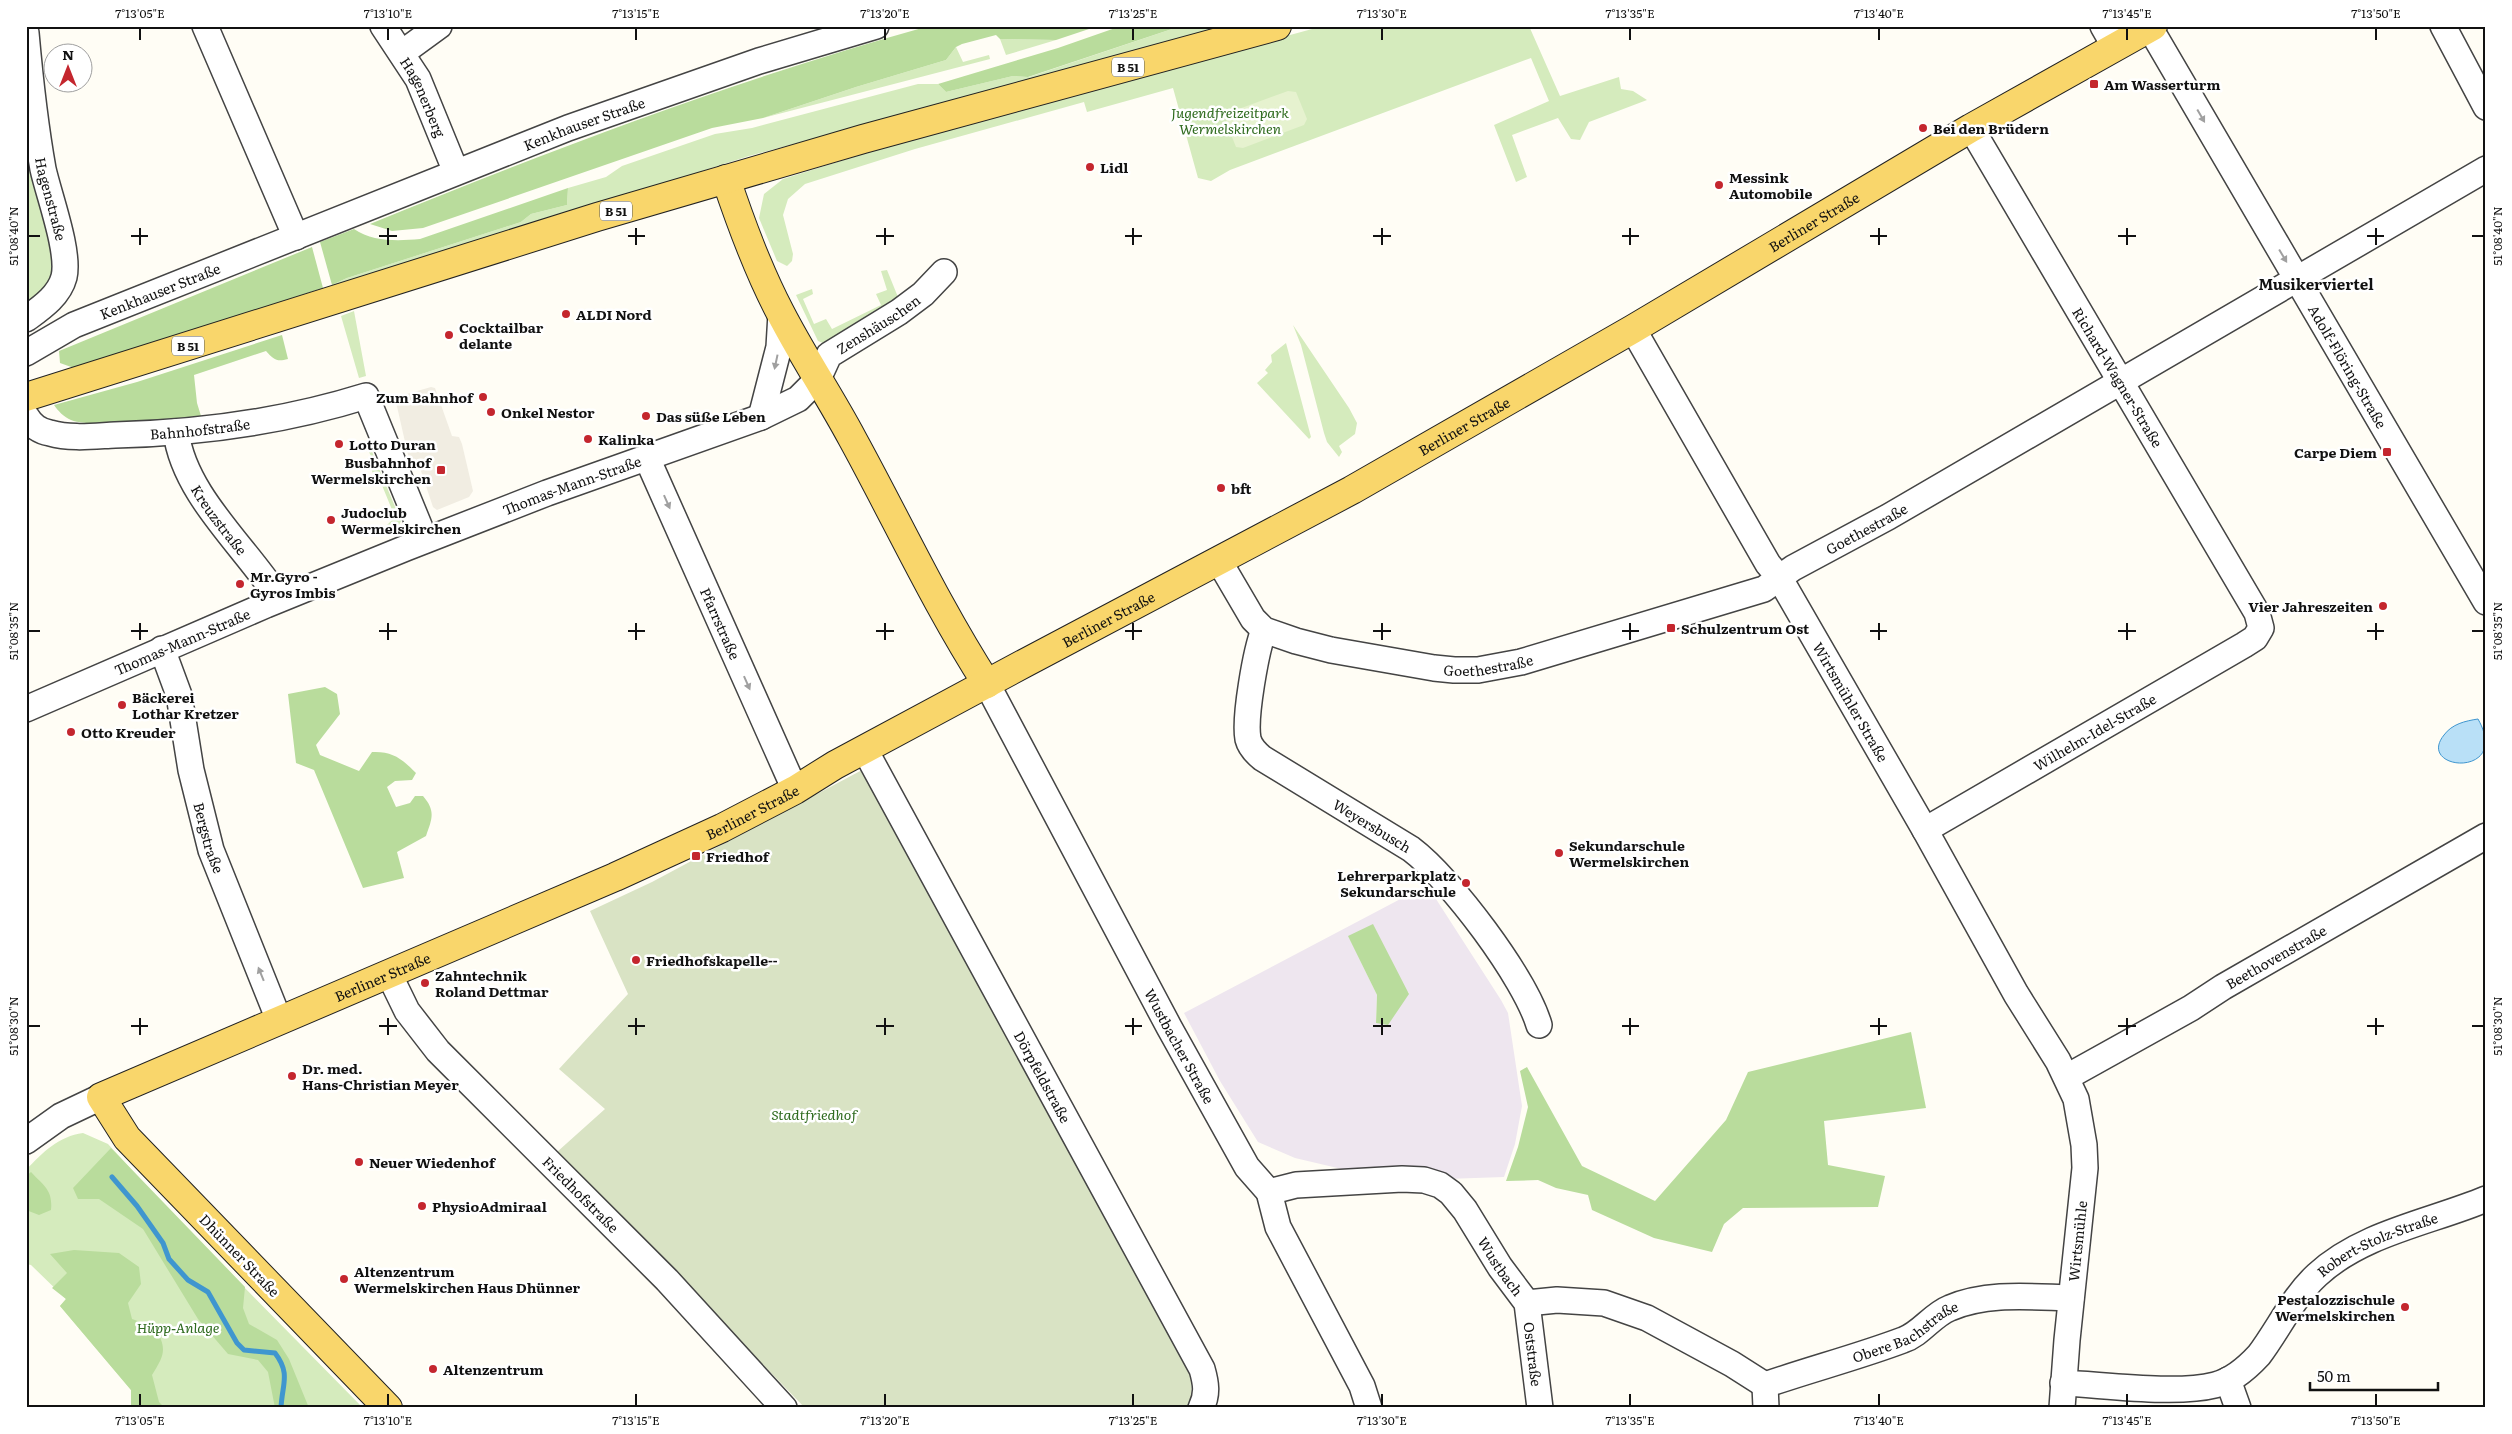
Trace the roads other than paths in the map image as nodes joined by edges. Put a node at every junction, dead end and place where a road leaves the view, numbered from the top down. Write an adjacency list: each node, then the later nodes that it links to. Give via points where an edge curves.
1 (205, 26): 16 (street)
2 (382, 26): 10 (street, Hagenerberg)
3 (440, 26): 10 (street)
4 (876, 26): 14 (street, Kenkhauser Straße, via 759,61 568,128)
5 (1277, 26): 15 (main road, B 51)
6 (2443, 26): 11 (street)
7 (2152, 27): 9 (main road, Berliner Straße); 18 (street, Adolf-Flöring-Straße, one-way to 18)
8 (26, 33): 20 (street, Hagenstraße, via 44,169 64,262 63,280 53,297)
9 (2109, 37): 12 (main road, Berliner Straße)
10 (402, 53): 14 (street, Hagenerberg, via 418,79)
11 (2486, 107)
12 (1971, 128): 21 (main road, Berliner Straße); 24 (street, Richard-Wagner-Straße)
13 (2486, 169): 18 (street, Goethestraße)
14 (456, 172): 16 (street, Kenkhauser Straße)
15 (726, 179): 19 (main road, via 737,214); 25 (main road, B 51, via 506,244)
16 (296, 236): 22 (street, Kenkhauser Straße, via 74,325)
17 (944, 272): 23 (street, Zenshäuschen, via 899,312 829,355)
18 (2296, 278): 24 (street, Goethestraße); 34 (street, Adolf-Flöring-Straße)
19 (781, 314): 23 (main road); 26 (street, one-way to 26, via 778,355)
20 (26, 319)
21 (1633, 329): 31 (main road, Berliner Straße, via 1352,490); 32 (street, Wirtsmühler Straße, via 1768,564)
22 (26, 353)
23 (818, 379): 26 (street, Thomas-Mann-Straße, via 798,400); 38 (main road, via 853,438 894,522)
24 (2121, 380): 32 (street, Goethestraße); 35 (street, Richard-Wagner-Straße, via 2257,613)
25 (26, 397)
26 (760, 417): 29 (street, Thomas-Mann-Straße)
27 (29, 426): 28 (street, Bahnhofstraße, via 69,436)
28 (176, 432): 30 (street, Bahnhofstraße, via 286,415 366,396); 33 (street, Kreuzstraße, via 183,465)
29 (647, 458): 30 (street, Thomas-Mann-Straße); 41 (street, Pfarrstraße, one-way to 41)
30 (426, 540): 33 (street, Thomas-Mann-Straße)
31 (1219, 561): 36 (street, Goethestraße, via 1253,619); 38 (main road, Berliner Straße)
32 (1779, 577): 36 (street, Goethestraße, via 1764,589 1521,662 1478,670 1434,668 1331,650); 42 (street, Wirtsmühler Straße)
33 (279, 599): 37 (street, Thomas-Mann-Straße)
34 (2486, 602)
35 (2261, 628): 42 (street, Wilhelm-Idel-Straße, via 2255,638 2244,645)
36 (1264, 630): 46 (street, Weyersbusch, via 1256,648 1248,720 1251,747 1262,758 1411,848 1430,864 1506,963 1530,1001)
37 (162, 650): 39 (street, Thomas-Mann-Straße); 45 (street, Bergstraße, one-way to 37, via 211,850 191,770 179,695)
38 (987, 684): 40 (main road, Berliner Straße); 50 (street, Wustbacher Straße, via 1169,1027 1247,1167)
39 (26, 709)
40 (865, 750): 41 (main road, Berliner Straße); 59 (street, Dörpfeldstraße, via 1202,1369 1206,1384)
41 (795, 790): 44 (main road, Berliner Straße, via 640,866)
42 (1926, 830): 47 (street, Wirtsmühler Straße, via 2016,994)
43 (2486, 836): 47 (street, Beethovenstraße, via 2192,1008)
44 (389, 974): 45 (main road, Berliner Straße); 58 (street, Friedhofstraße, via 407,1011 438,1051 660,1274)
45 (279, 1020): 48 (main road, Berliner Straße)
46 (1539, 1025)
47 (2067, 1077): 52 (street, Wirtsmühle, via 2079,1111 2084,1156)
48 (101, 1097): 49 (street, Berliner Straße, via 60,1116); 57 (main road, Dhünner Straße, via 127,1138)
49 (26, 1141)
50 (1270, 1192): 53 (street, Wustbach, via 1296,1185 1351,1181 1402,1179 1440,1185 1465,1210); 60 (street, Wustbacher Straße, via 1278,1227 1362,1386)
51 (2486, 1199): 54 (street, Robert-Stolz-Straße, via 2377,1239 2330,1264 2307,1285 2259,1355)
52 (2071, 1298): 55 (street, Wirtsmühle); 56 (street, Obere Bachstraße, via 1997,1296 1951,1307 1907,1339)
53 (1527, 1303): 56 (street, Wustbach, via 1557,1300 1604,1303 1647,1318 1732,1364); 61 (street, Oststraße)
54 (2228, 1380): 55 (street, via 2215,1385 2182,1388); 63 (street)
55 (2063, 1383): 62 (street, Wirtsmühle)
56 (1765, 1397)
57 (388, 1408)
58 (784, 1408)
59 (1201, 1408)
60 (1370, 1408)
61 (1540, 1408)
62 (2062, 1408)
63 (2238, 1408)

